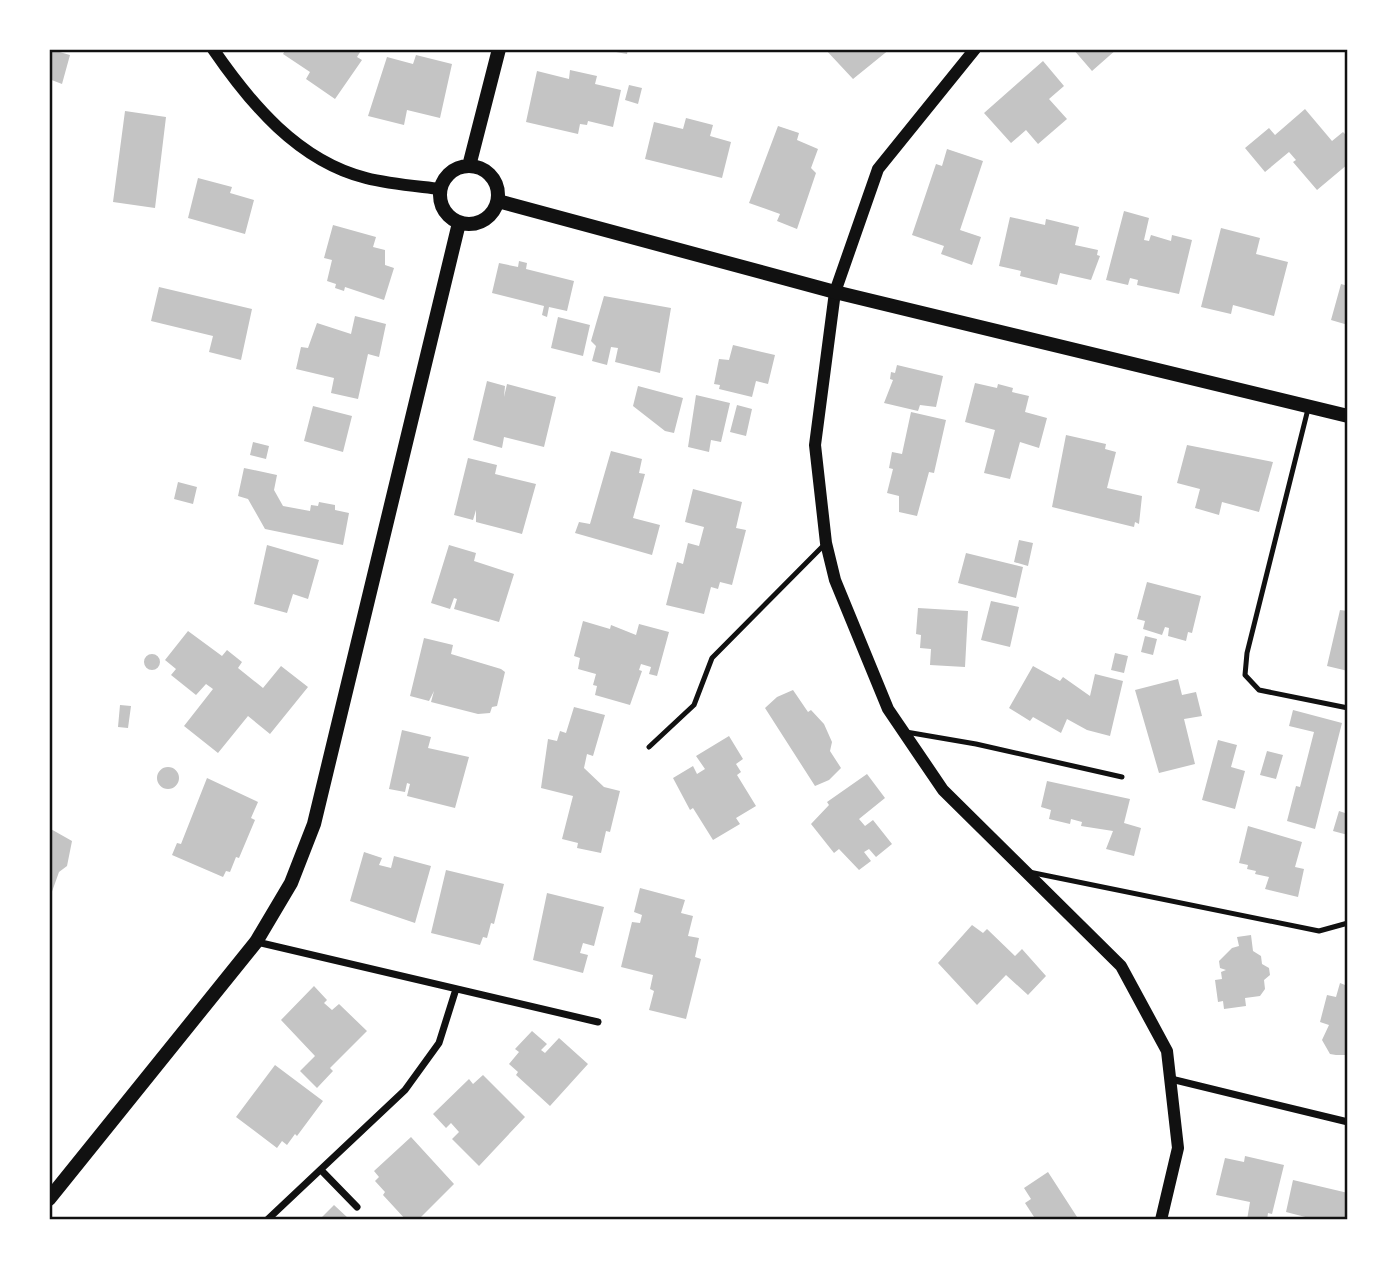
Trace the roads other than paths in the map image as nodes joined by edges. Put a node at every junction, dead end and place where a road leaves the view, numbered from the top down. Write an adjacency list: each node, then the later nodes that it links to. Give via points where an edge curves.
1 (212, 49): 5 (street, via 239,88 279,131 331,164 365,178)
2 (499, 49): 4 (main road)
3 (975, 49): 8 (street, via 878,169)
4 (469, 166): 5 (main road, via 450,172); 6 (main road, via 495,181)
5 (440, 190): 7 (main road, via 443,209)
6 (498, 201): 7 (main road, via 488,218 479,223); 8 (main road)
7 (458, 223): 18 (main road, via 314,824 291,883)
8 (835, 292): 9 (main road); 11 (street, via 815,445)
9 (1309, 406): 10 (main road); 12 (lane, via 1245,675 1259,690)
10 (1348, 415)
11 (826, 542): 13 (street, via 835,580 888,709); 14 (lane, via 712,658 694,705)
12 (1348, 708)
13 (903, 731): 15 (lane); 16 (street, via 943,790)
14 (649, 747)
15 (1122, 777)
16 (1026, 872): 17 (lane, via 1319,931); 21 (street, via 1121,966 1167,1051)
17 (1348, 923)
18 (256, 942): 19 (street); 24 (main road)
19 (456, 989): 20 (street); 23 (street, via 439,1043 405,1090)
20 (598, 1022)
21 (1171, 1079): 22 (street); 27 (street, via 1178,1148)
22 (1348, 1122)
23 (321, 1170): 25 (street); 26 (street)
24 (49, 1199)
25 (357, 1207)
26 (267, 1220)
27 (1161, 1220)

